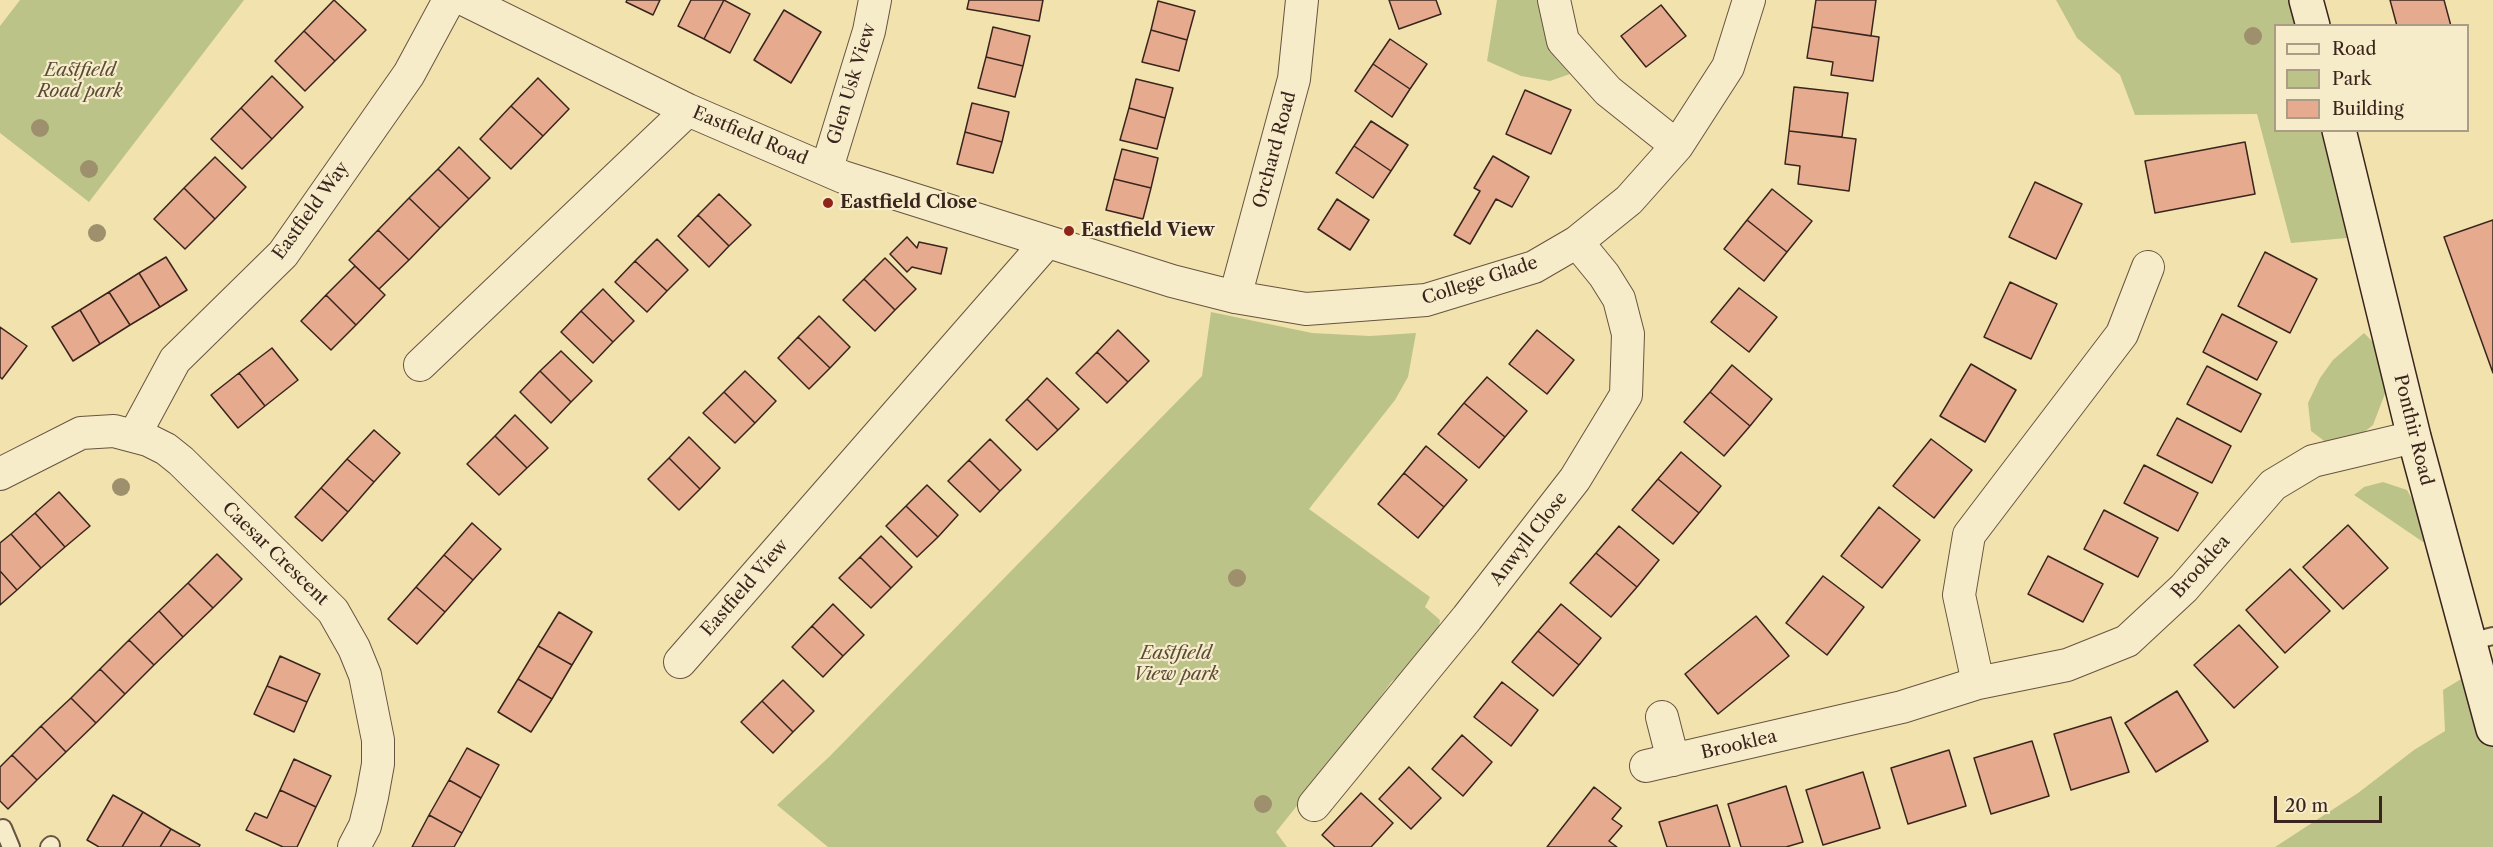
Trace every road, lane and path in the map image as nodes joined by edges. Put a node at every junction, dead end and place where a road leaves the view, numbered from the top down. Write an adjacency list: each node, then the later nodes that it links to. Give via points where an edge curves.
1 (449, 0): 18 (street, Eastfield Way, via 409,74 283,254 175,360)
2 (465, 0): 9 (street, Eastfield Road)
3 (875, 0): 12 (street, Glen Usk View)
4 (1302, 0): 16 (street, Orchard Road, via 1294,79)
5 (1554, 0): 11 (street, via 1563,40 1608,91)
6 (1749, 0): 11 (street, College Glade, via 1728,68)
7 (2306, 0): 8 (main road)
8 (2312, 24)
9 (688, 110): 12 (street, Eastfield Road); 17 (street)
10 (2339, 132): 19 (main road, Ponthir Road)
11 (1677, 146): 14 (street, College Glade, via 1629,200)
12 (826, 168): 13 (street, Eastfield Road, via 843,177)
13 (1047, 242): 16 (street, College Glade); 22 (street, Eastfield View)
14 (1577, 242): 16 (street, College Glade, via 1534,267 1419,302 1306,309); 26 (street, Anwyll Close, via 1619,299 1628,334 1626,395 1575,479)
15 (2133, 280): 23 (street, via 2122,334 1969,535 1959,595)
16 (1235, 297)
17 (420, 366)
18 (134, 435): 20 (street, Caesar Crescent, via 81,432); 29 (street, Caesar Crescent, via 166,449 181,461 333,611 354,648 373,705 378,764 365,826)
19 (2414, 437): 21 (main road, Ponthir Road); 23 (street, Brooklea, via 2313,461 2273,485 2184,588 2127,641 2067,665)
20 (0, 474)
21 (2481, 639): 25 (main road, Ponthir Road)
22 (680, 662)
23 (1978, 683): 24 (street, Brooklea, via 1902,707 1659,764)
24 (1662, 717)
25 (2493, 729)
26 (1314, 805)
27 (3, 828): 28 (lane)
28 (11, 847)
29 (354, 847)

